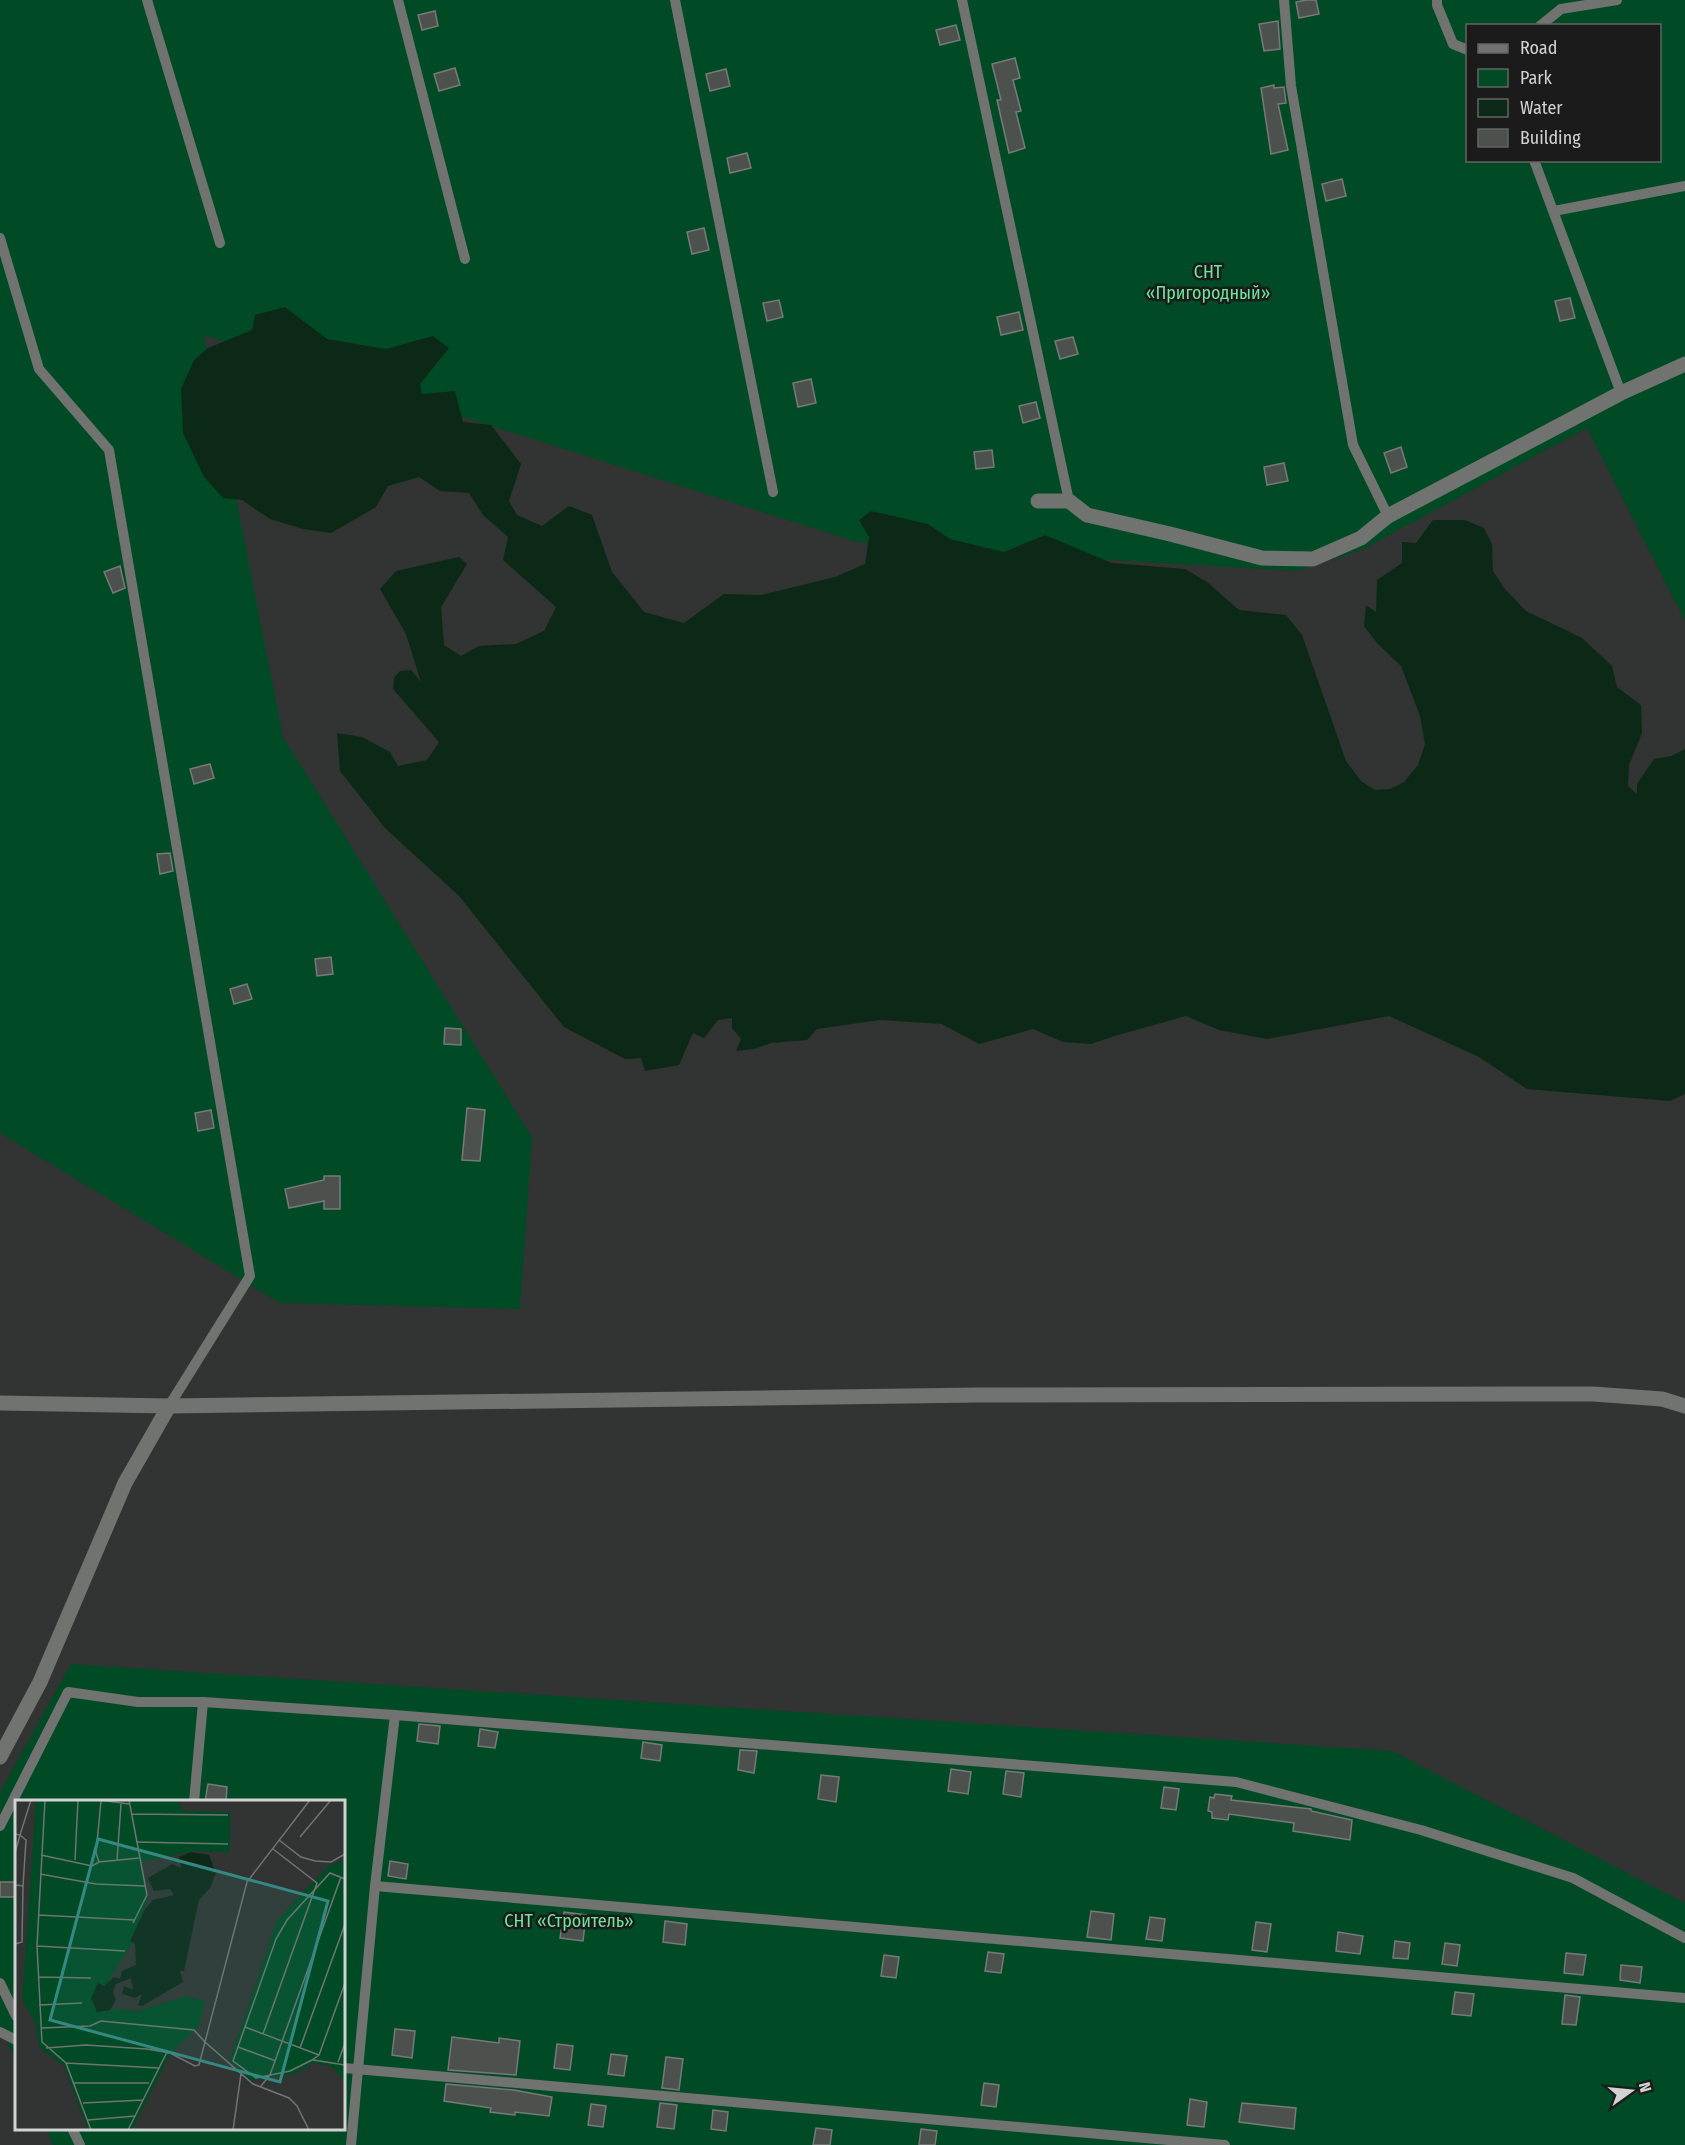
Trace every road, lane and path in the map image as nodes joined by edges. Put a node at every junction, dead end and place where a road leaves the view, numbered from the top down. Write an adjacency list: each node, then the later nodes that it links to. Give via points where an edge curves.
1 (147, 0): 14 (lane)
2 (398, 0): 15 (lane)
3 (675, 0): 18 (lane)
4 (962, 0): 20 (lane)
5 (1284, 0): 21 (lane, via 1291,86 1353,445)
6 (1437, 0): 9 (lane, via 1453,44)
7 (1617, 0): 8 (lane, via 1561,9)
8 (1542, 24)
9 (1466, 50)
10 (1535, 162): 12 (lane)
11 (1685, 186): 12 (lane)
12 (1554, 211): 17 (lane)
13 (0, 238): 23 (lane, via 39,369 109,450 250,1276)
14 (220, 243)
15 (465, 258)
16 (1685, 364): 17 (street)
17 (1621, 393): 21 (street)
18 (772, 492)
19 (1038, 501): 20 (street)
20 (1069, 501): 21 (street, via 1087,515 1262,558 1313,559 1361,538)
21 (1388, 516)
22 (0, 1403): 23 (street)
23 (169, 1406): 24 (street, via 978,1395 1593,1394 1662,1399); 27 (street, via 125,1483 40,1682)
24 (1685, 1406)
25 (203, 1702): 26 (lane); 28 (lane); 29 (lane, via 138,1702 68,1692)
26 (395, 1715): 30 (lane); 31 (lane, via 1236,1782 1420,1830 1573,1878)
27 (0, 1756)
28 (194, 1800)
29 (0, 1826)
30 (375, 1886): 33 (lane); 38 (lane)
31 (1685, 1938)
32 (0, 1983): 34 (lane)
33 (1685, 1998)
34 (15, 2014)
35 (0, 2032): 36 (lane)
36 (15, 2040)
37 (345, 2068): 38 (lane)
38 (359, 2069): 41 (lane); 42 (lane)
39 (73, 2130): 40 (lane)
40 (80, 2145)
41 (351, 2145)
42 (1225, 2145)

